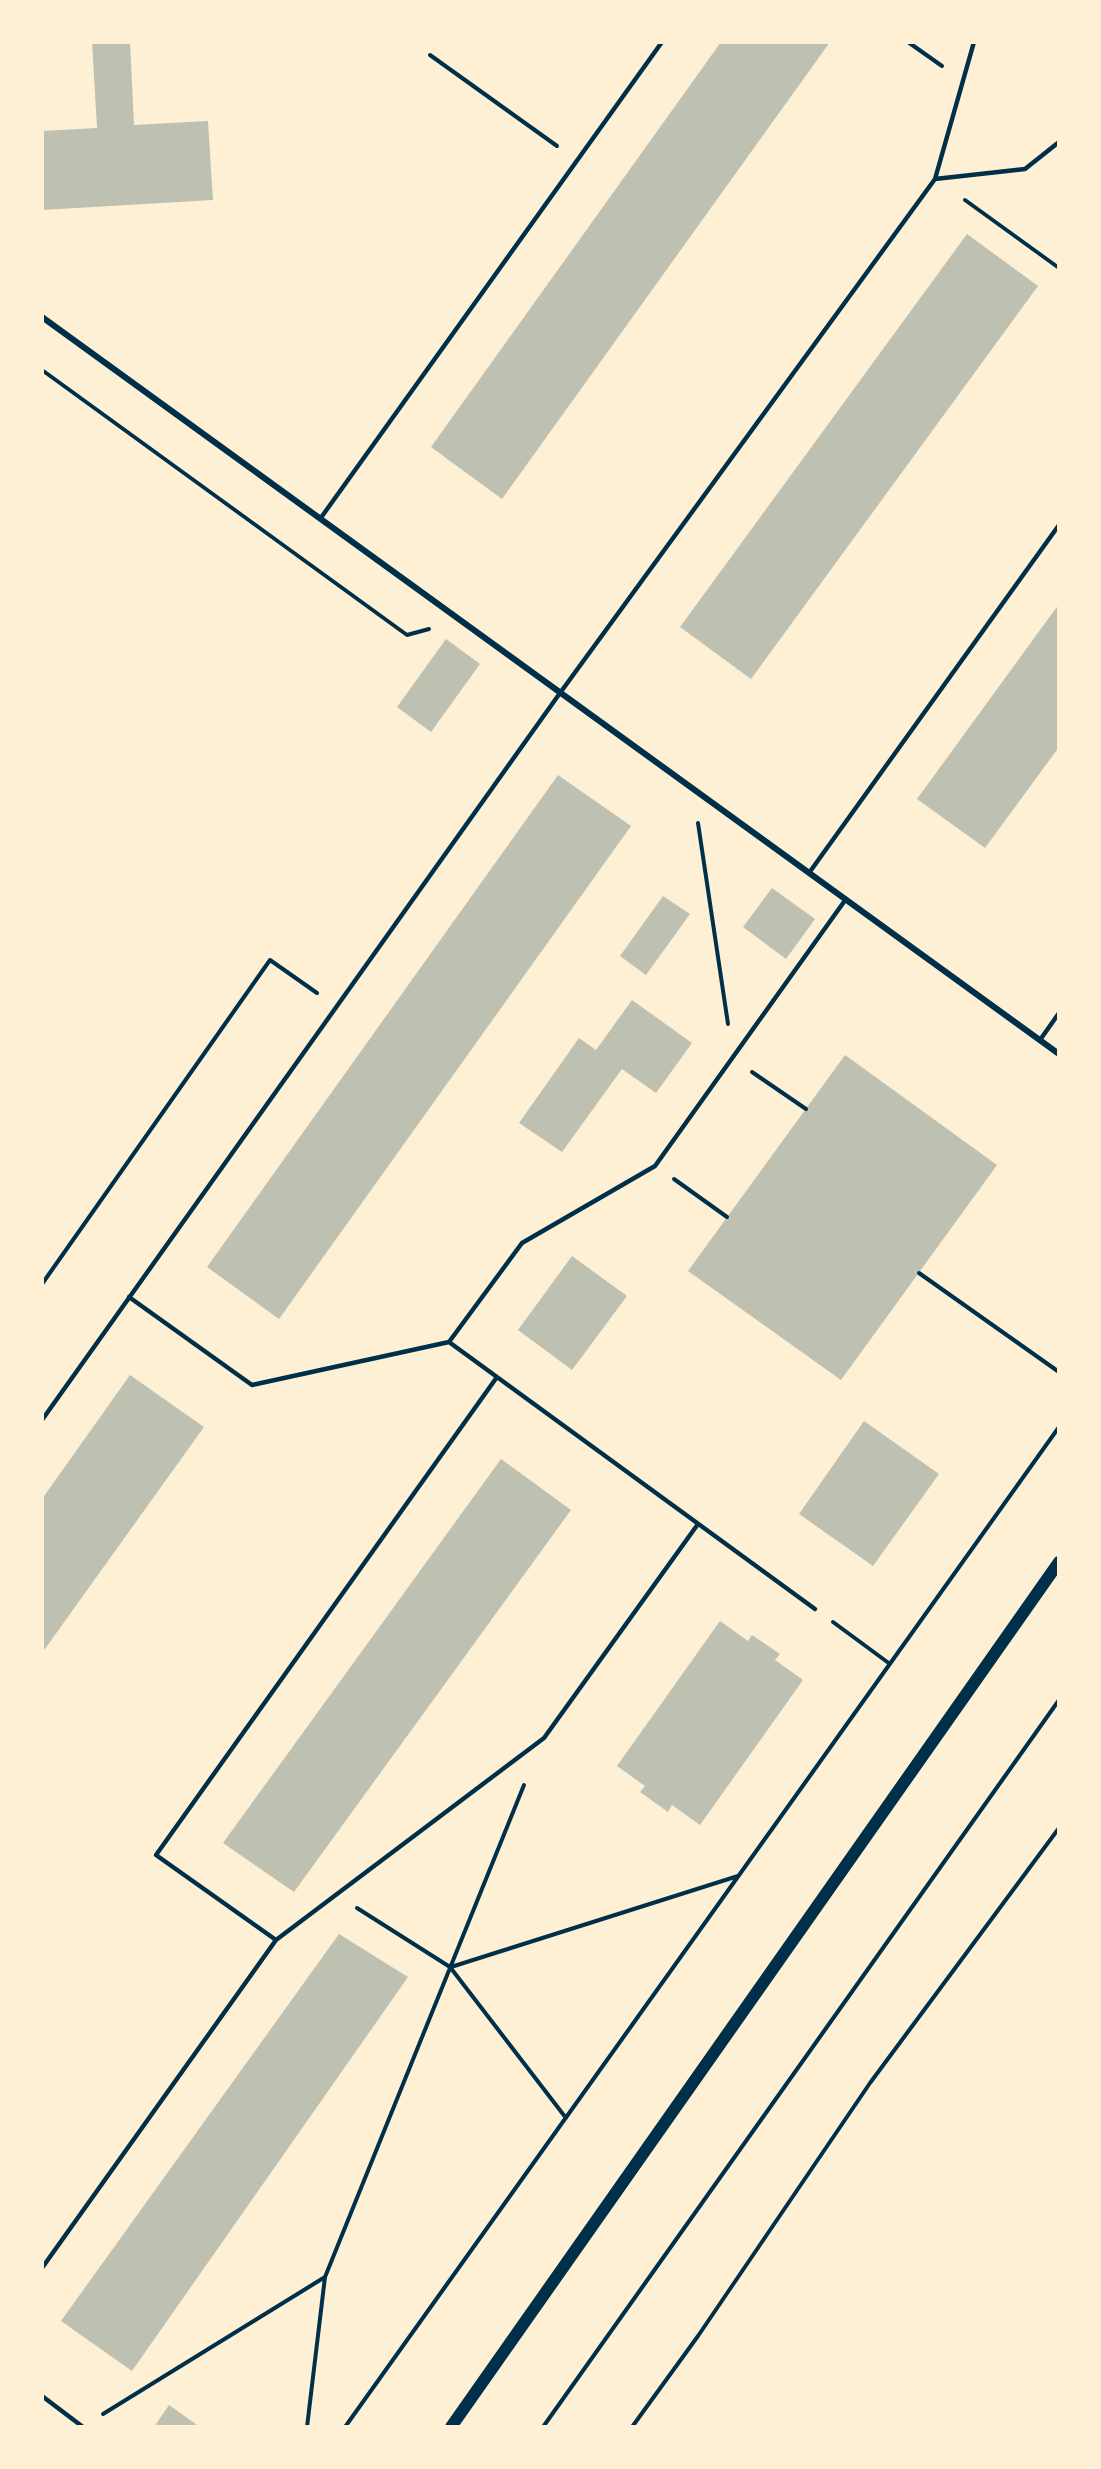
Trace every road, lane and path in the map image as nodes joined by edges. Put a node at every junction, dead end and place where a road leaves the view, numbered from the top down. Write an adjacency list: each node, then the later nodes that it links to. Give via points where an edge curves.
1 (662, 42): 7 (lane)
2 (908, 42): 5 (path)
3 (975, 42): 5 (lane)
4 (430, 55): 7 (path)
5 (962, 80): 8 (lane)
6 (1059, 142): 8 (lane, via 1025,169)
7 (578, 160): 12 (lane)
8 (935, 179): 9 (path); 15 (lane)
9 (1059, 268)
10 (42, 317): 12 (street)
11 (42, 370): 14 (path, via 407,634)
12 (320, 519): 14 (street)
13 (1059, 525): 17 (lane)
14 (460, 620): 15 (street)
15 (560, 693): 16 (street); 19 (lane)
16 (693, 789): 17 (street); 23 (path)
17 (809, 873): 18 (street)
18 (846, 899): 21 (street); 23 (lane)
19 (337, 1007): 28 (path, via 270,960); 29 (lane)
20 (1059, 1013): 21 (lane)
21 (1040, 1040): 22 (street)
22 (1059, 1054)
23 (733, 1058): 24 (path); 25 (lane)
24 (806, 1109)
25 (656, 1166): 26 (path); 30 (lane, via 522,1243)
26 (727, 1217)
27 (919, 1273): 31 (path)
28 (42, 1284)
29 (129, 1297): 30 (lane, via 252,1385); 33 (lane)
30 (449, 1342): 32 (lane)
31 (1059, 1372)
32 (497, 1377): 35 (lane); 44 (lane, via 156,1855)
33 (42, 1420)
34 (1059, 1426): 38 (path)
35 (698, 1524): 37 (lane); 43 (lane, via 544,1738)
36 (1059, 1562): 53 (main road)
37 (815, 1609): 38 (path)
38 (890, 1664): 42 (path)
39 (1059, 1700): 54 (path)
40 (526, 1781): 45 (path)
41 (1059, 1828): 55 (path, via 870,2083)
42 (738, 1876): 45 (path); 46 (path)
43 (336, 1894): 44 (lane); 45 (path)
44 (276, 1940): 47 (lane)
45 (450, 1967): 46 (path); 48 (path)
46 (566, 2118): 52 (path)
47 (42, 2268)
48 (325, 2277): 50 (path); 51 (path)
49 (42, 2396): 50 (lane)
50 (84, 2426)
51 (307, 2427)
52 (345, 2427)
53 (451, 2427)
54 (543, 2427)
55 (632, 2427)

